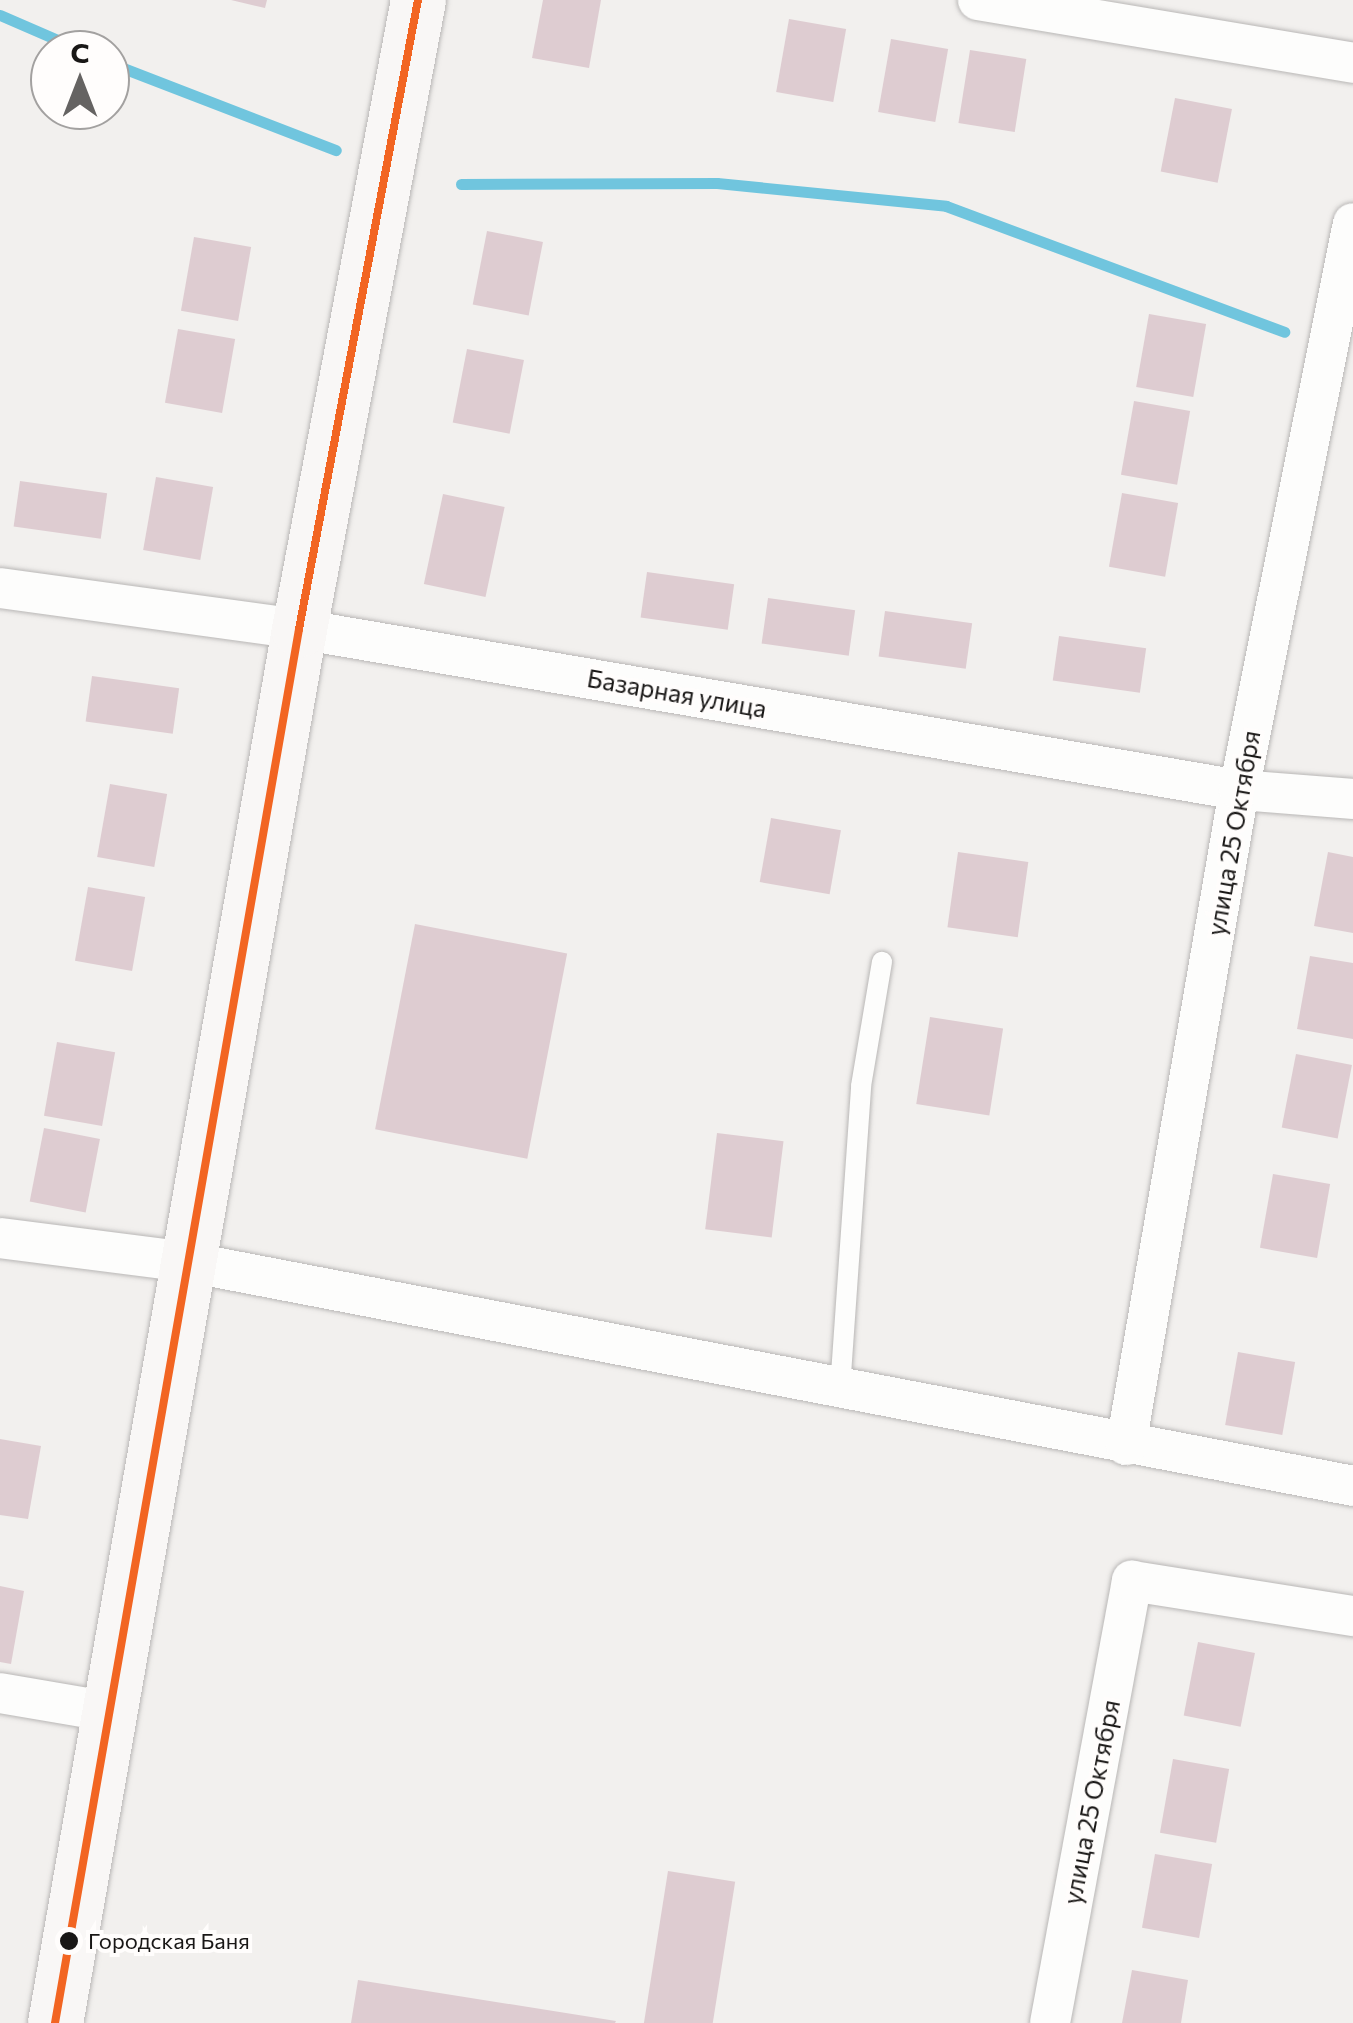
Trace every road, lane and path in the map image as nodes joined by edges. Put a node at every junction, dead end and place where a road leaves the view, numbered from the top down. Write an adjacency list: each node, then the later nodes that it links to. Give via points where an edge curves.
1 (418, 0): 6 (main road)
2 (978, 0): 3 (street)
3 (1353, 63)
4 (1353, 223): 7 (street, улица 25 Октября)
5 (0, 588): 6 (street, Базарная улица)
6 (299, 628): 7 (street, Базарная улица); 11 (main road)
7 (1239, 790): 8 (street, Базарная улица); 13 (street, улица 25 Октября)
8 (1353, 800)
9 (882, 962): 12 (lane, via 861,1086)
10 (0, 1238): 11 (street)
11 (188, 1262): 12 (street); 17 (main road)
12 (840, 1389): 13 (street)
13 (1126, 1445): 14 (street)
14 (1353, 1486)
15 (1353, 1616): 19 (street, улица 25 Октября, via 1132,1582)
16 (0, 1693): 17 (street)
17 (111, 1712): 18 (main road)
18 (56, 2023)
19 (1050, 2023)

